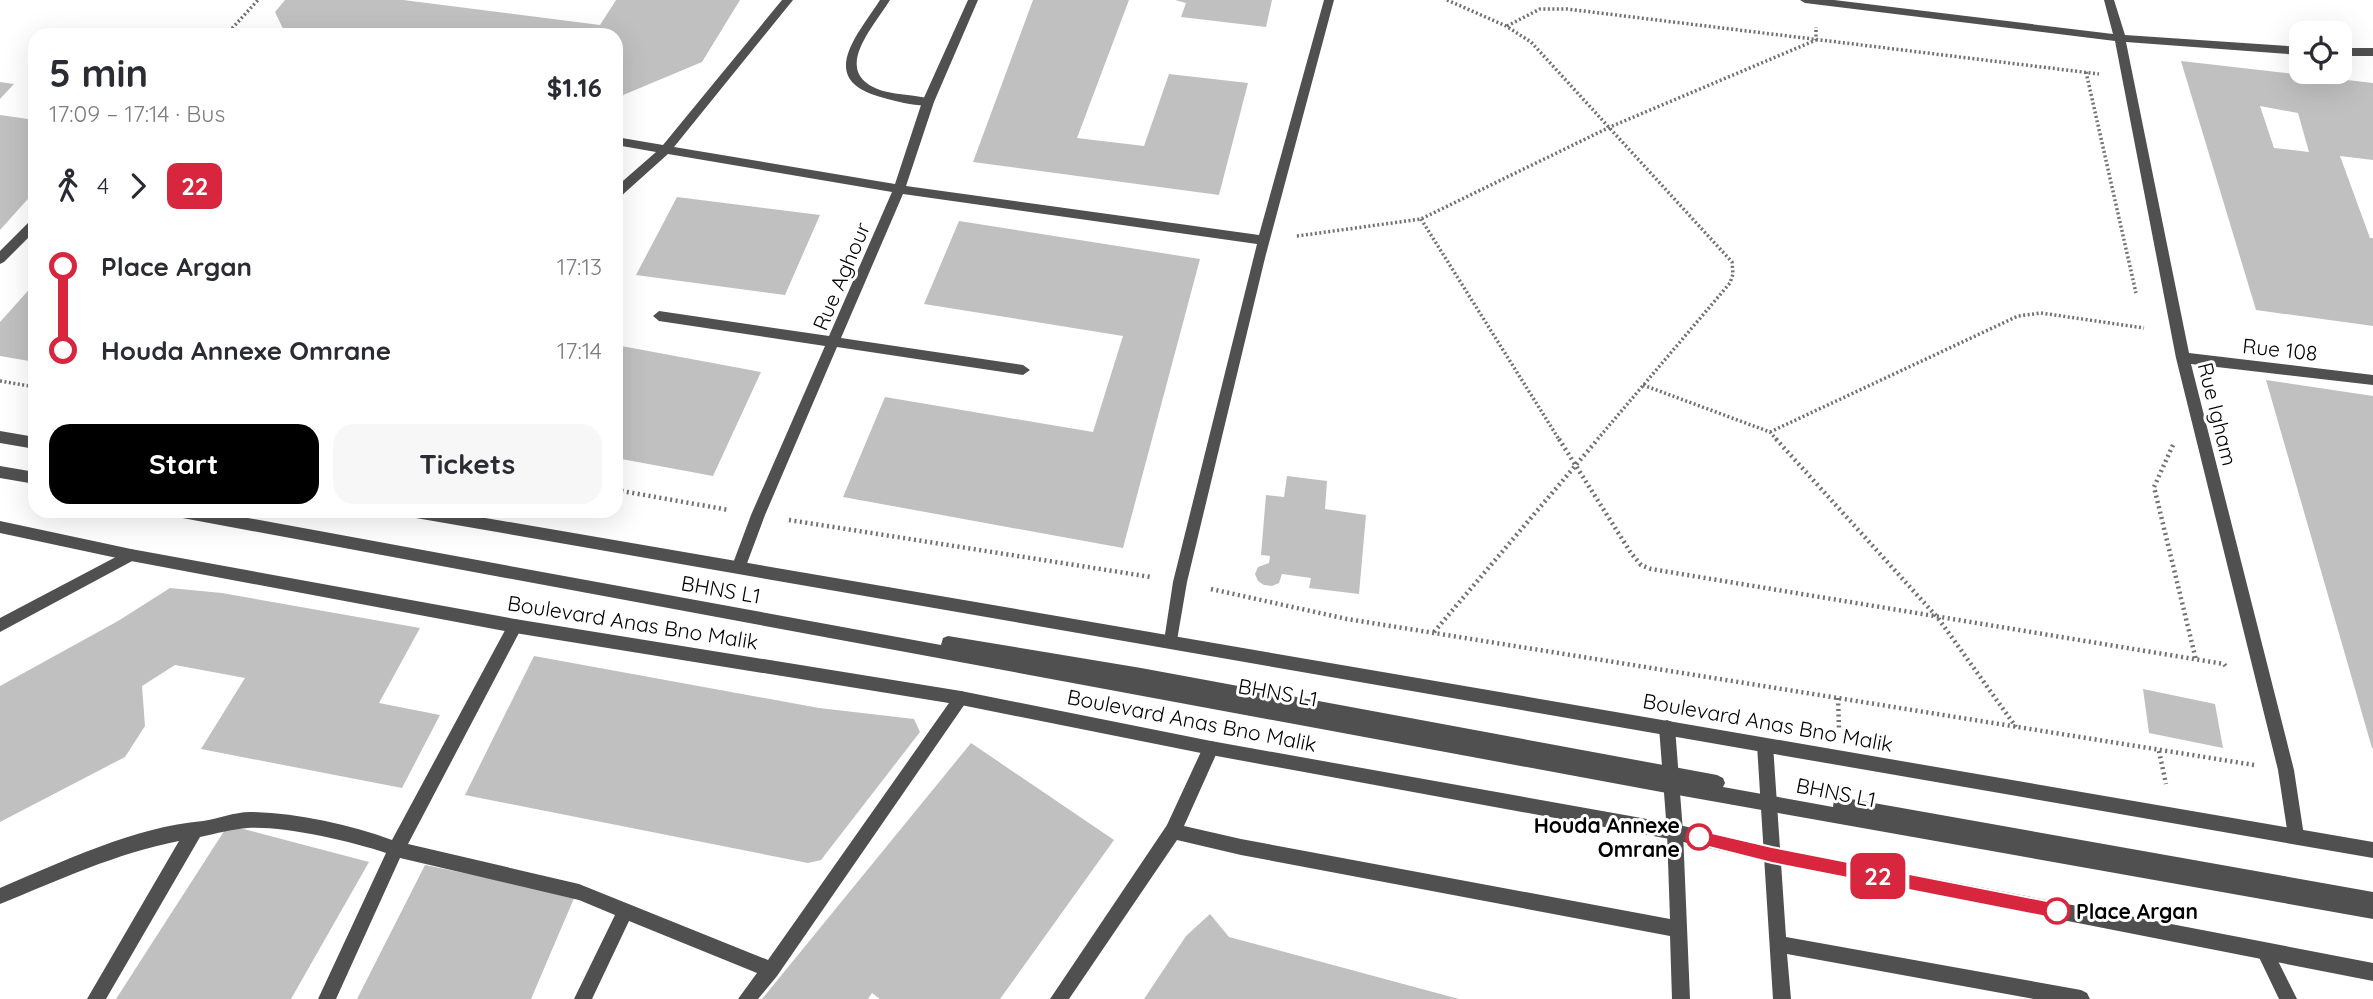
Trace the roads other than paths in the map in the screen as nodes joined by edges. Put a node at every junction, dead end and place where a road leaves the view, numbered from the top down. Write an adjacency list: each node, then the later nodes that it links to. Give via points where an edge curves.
1 (788, 0): 13 (street)
2 (885, 0): 11 (street, via 851,57 854,76 874,93)
3 (973, 0): 11 (street, Rue Aghour)
4 (1329, 0): 17 (street)
5 (2109, 0): 7 (street, Rue Igham)
6 (1810, 1): 7 (street)
7 (2120, 38): 8 (street); 21 (street, Rue Igham)
8 (2289, 50)
9 (2352, 52): 10 (street)
10 (2373, 52)
11 (928, 102): 15 (street, Rue Aghour)
12 (623, 142): 13 (street)
13 (665, 150): 14 (street); 15 (street)
14 (623, 188)
15 (899, 189): 17 (street); 20 (street, Rue Aghour)
16 (28, 230): 18 (street)
17 (1264, 240): 38 (street, via 1180,582)
18 (0, 259)
19 (659, 316): 20 (street)
20 (834, 342): 22 (street); 35 (street, Rue Aghour)
21 (2183, 358): 23 (street, Rue 108); 48 (street, Rue Igham, via 2286,770)
22 (1023, 370)
23 (2373, 380)
24 (0, 437): 25 (street)
25 (28, 442)
26 (0, 472): 27 (street)
27 (28, 477)
28 (0, 479): 29 (street)
29 (28, 485)
30 (216, 518): 43 (street, BHNS L1)
31 (251, 518): 43 (street, BHNS L1, via 857,629 1109,668)
32 (452, 518): 35 (street, Boulevard Anas Bno Malik)
33 (0, 527): 34 (street, Boulevard Anas Bno Malik)
34 (131, 555): 36 (street); 37 (street, Boulevard Anas Bno Malik)
35 (740, 566): 38 (street, Boulevard Anas Bno Malik)
36 (0, 625)
37 (514, 626): 39 (street, Boulevard Anas Bno Malik); 49 (street)
38 (1171, 640): 40 (street, Boulevard Anas Bno Malik)
39 (961, 698): 42 (street, Boulevard Anas Bno Malik); 59 (street)
40 (1667, 727): 41 (street, Boulevard Anas Bno Malik); 43 (street)
41 (1765, 745): 44 (street); 48 (street, Boulevard Anas Bno Malik)
42 (1211, 748): 46 (street); 47 (street, Boulevard Anas Bno Malik)
43 (1671, 780): 44 (street, BHNS L1); 47 (street)
44 (1769, 797): 51 (street); 53 (street, BHNS L1); 54 (street, BHNS L1)
45 (196, 828): 49 (street, via 247,820 294,824); 52 (street, via 147,839); 61 (street)
46 (1173, 831): 56 (street); 65 (street)
47 (1675, 832): 51 (street, Boulevard Anas Bno Malik); 56 (street)
48 (2296, 836): 50 (street, Boulevard Anas Bno Malik)
49 (396, 849): 55 (street, via 579,892); 62 (street)
50 (2373, 850)
51 (1772, 855): 57 (street); 58 (street, Boulevard Anas Bno Malik)
52 (0, 896)
53 (2373, 900)
54 (2373, 911)
55 (625, 912): 59 (street); 63 (street)
56 (1678, 929): 66 (street)
57 (1778, 944): 67 (street); 68 (street)
58 (2264, 951): 60 (street, Boulevard Anas Bno Malik); 69 (street)
59 (771, 970): 64 (street)
60 (2373, 972)
61 (96, 999)
62 (327, 999)
63 (583, 999)
64 (747, 999)
65 (1059, 999)
66 (1681, 999)
67 (1782, 999)
68 (2081, 999)
69 (2288, 999)

